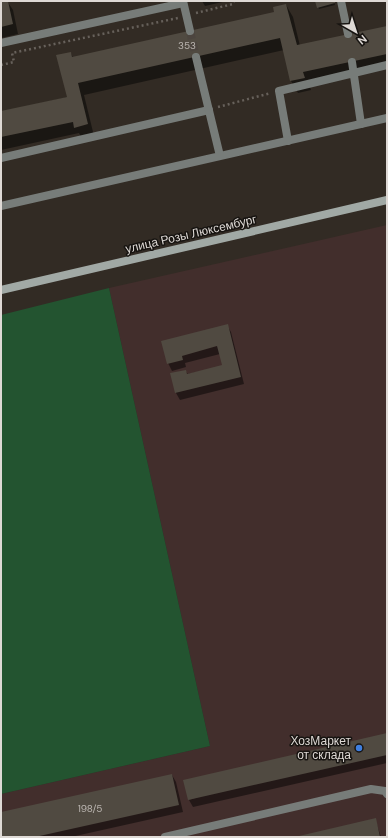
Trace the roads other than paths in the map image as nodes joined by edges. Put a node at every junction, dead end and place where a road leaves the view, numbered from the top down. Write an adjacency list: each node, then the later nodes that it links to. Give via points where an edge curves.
1 (341, 1): 4 (street)
2 (183, 2): 3 (street); 5 (street)
3 (190, 31)
4 (348, 34)
5 (1, 43)
6 (196, 57): 10 (street)
7 (352, 62): 9 (street)
8 (387, 65): 9 (street)
9 (353, 73): 12 (street); 13 (street, via 279,91)
10 (209, 110): 14 (street); 15 (street)
11 (387, 118): 12 (street)
12 (362, 124): 13 (street)
13 (288, 141): 14 (street)
14 (220, 156): 17 (street)
15 (1, 158)
16 (387, 200): 18 (main road, улица Розы Люксембург)
17 (1, 206)
18 (1, 290)
19 (387, 794): 20 (street, via 385,791 371,788)
20 (165, 837)

